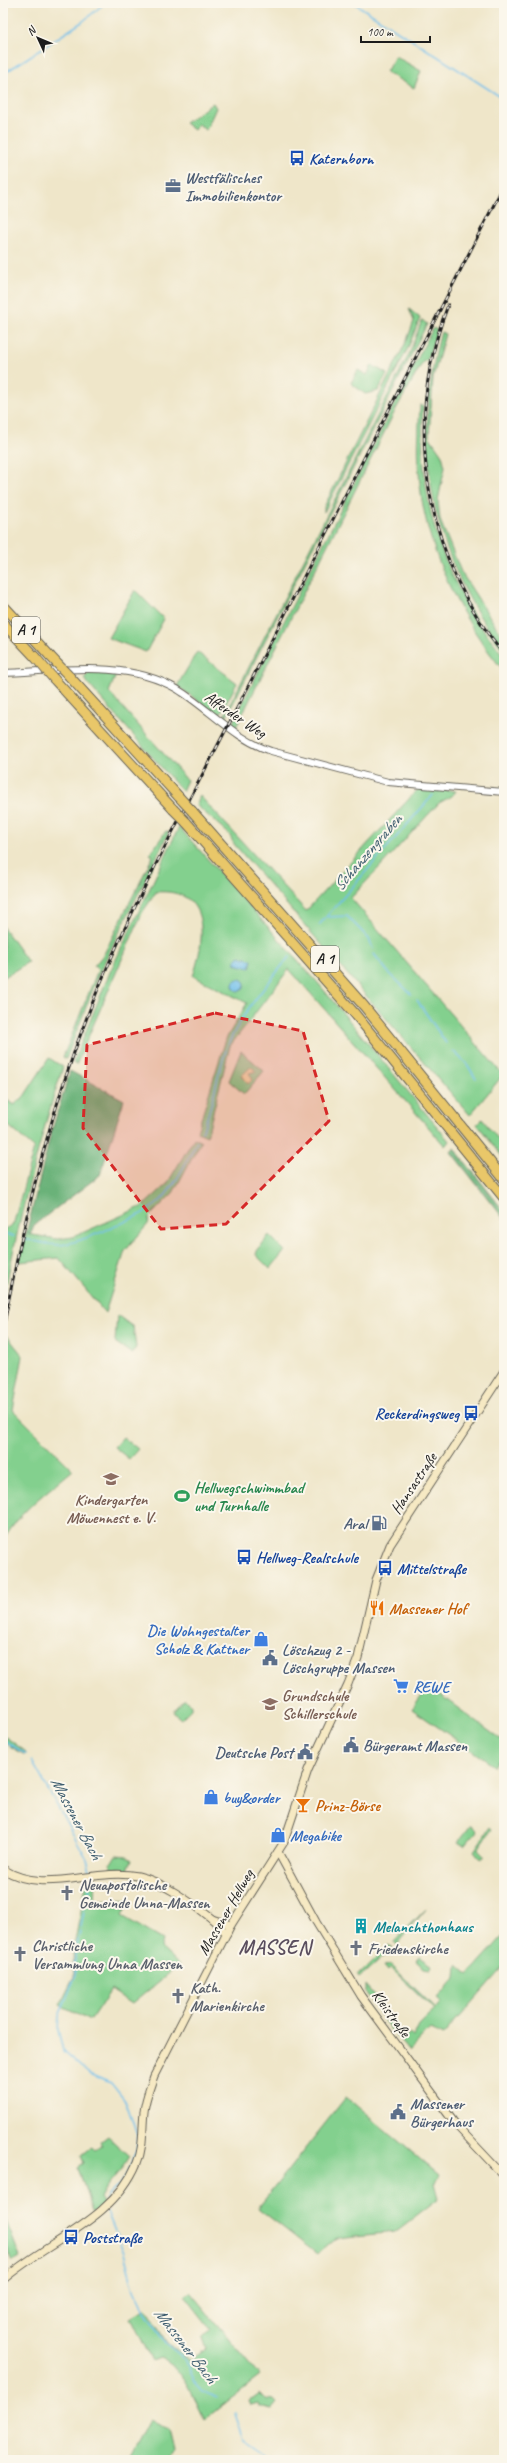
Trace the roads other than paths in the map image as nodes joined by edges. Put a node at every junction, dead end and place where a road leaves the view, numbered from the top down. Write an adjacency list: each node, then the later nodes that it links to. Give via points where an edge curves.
1 (3, 605): 5 (highway, A 1, bridge, via 304,935)
2 (3, 623): 6 (highway, A 1, bridge, via 297,946)
3 (3, 673): 4 (street, Afferder Weg, via 104,670 134,673 171,686 254,743 271,751 388,782)
4 (504, 792)
5 (504, 1179)
6 (504, 1198)
7 (504, 1372): 8 (main road, Hansastraße, via 390,1545 378,1573)
8 (367, 1620): 9 (main road, Massener Hellweg, via 363,1641 348,1684 308,1770 285,1839)
9 (278, 1852): 12 (main road, Massener Hellweg); 14 (main road, Kleistraße, via 357,1990 456,2124)
10 (3, 1869): 11 (main road, via 37,1881 128,1875 147,1878)
11 (212, 1919): 12 (main road); 13 (main road)
12 (231, 1925): 13 (main road, Massener Hellweg)
13 (227, 1932): 15 (main road, Massener Hellweg, via 154,2076 144,2110 140,2155 128,2181 116,2198 104,2208)
14 (504, 2176)
15 (3, 2280)

